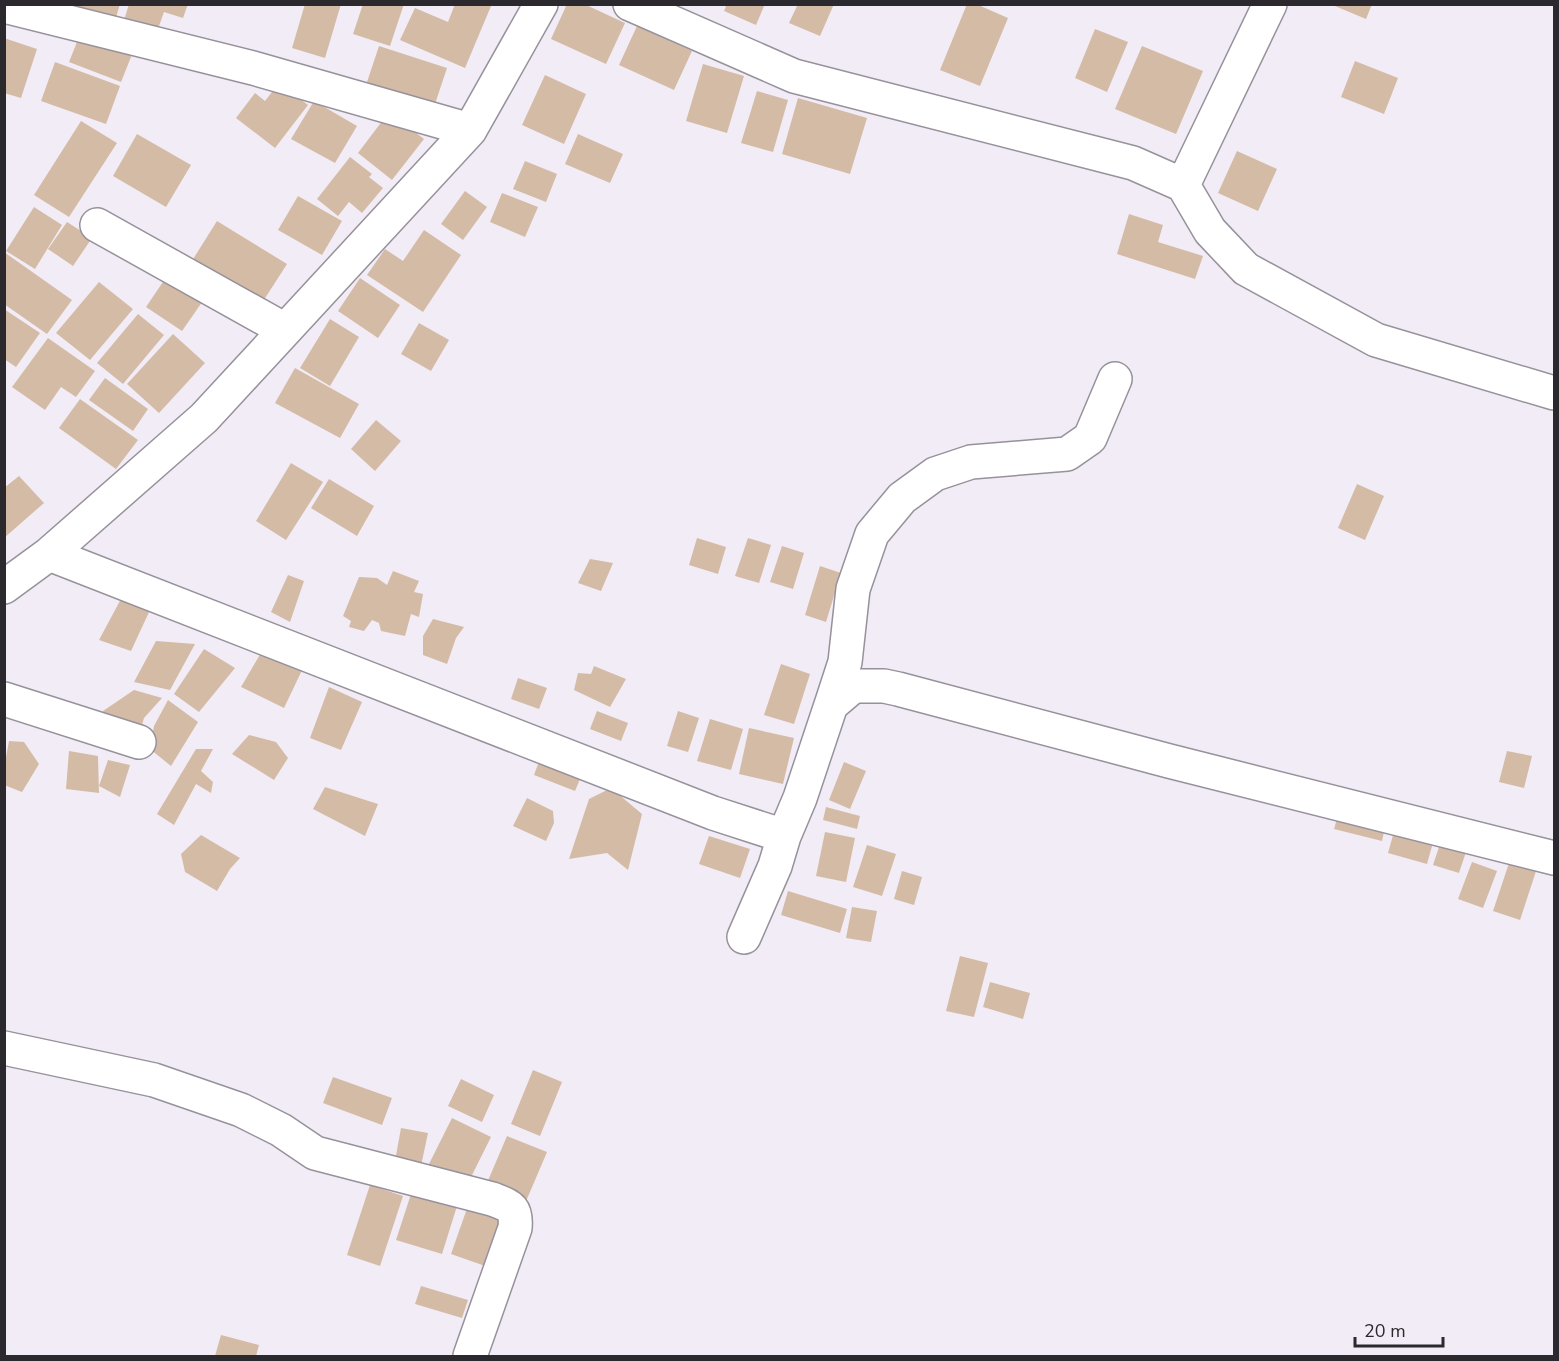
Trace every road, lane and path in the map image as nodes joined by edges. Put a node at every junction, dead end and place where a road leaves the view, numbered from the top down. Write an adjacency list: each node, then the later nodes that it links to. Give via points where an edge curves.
1 (541, 4): 5 (street)
2 (630, 4): 6 (street, via 794,76 1133,163)
3 (1270, 4): 6 (street)
4 (4, 6): 5 (street, via 253,68)
5 (470, 130): 8 (street)
6 (1183, 185): 10 (street, via 1210,231 1246,269 1376,340)
7 (98, 225): 8 (street)
8 (285, 330): 11 (street, via 204,418)
9 (1115, 379): 14 (street, via 1090,438 1067,454 971,462 934,474 902,498 872,534 853,589 845,662)
10 (1554, 393)
11 (49, 554): 12 (street); 16 (street, via 713,813)
12 (4, 587)
13 (4, 699): 15 (street)
14 (831, 705): 16 (street); 17 (street, via 850,688 884,686)
15 (139, 742)
16 (784, 836): 18 (street)
17 (1554, 858)
18 (744, 937)
19 (4, 1048): 20 (street, via 154,1080 241,1110 315,1153 508,1205 516,1216 515,1228)
20 (470, 1356)

